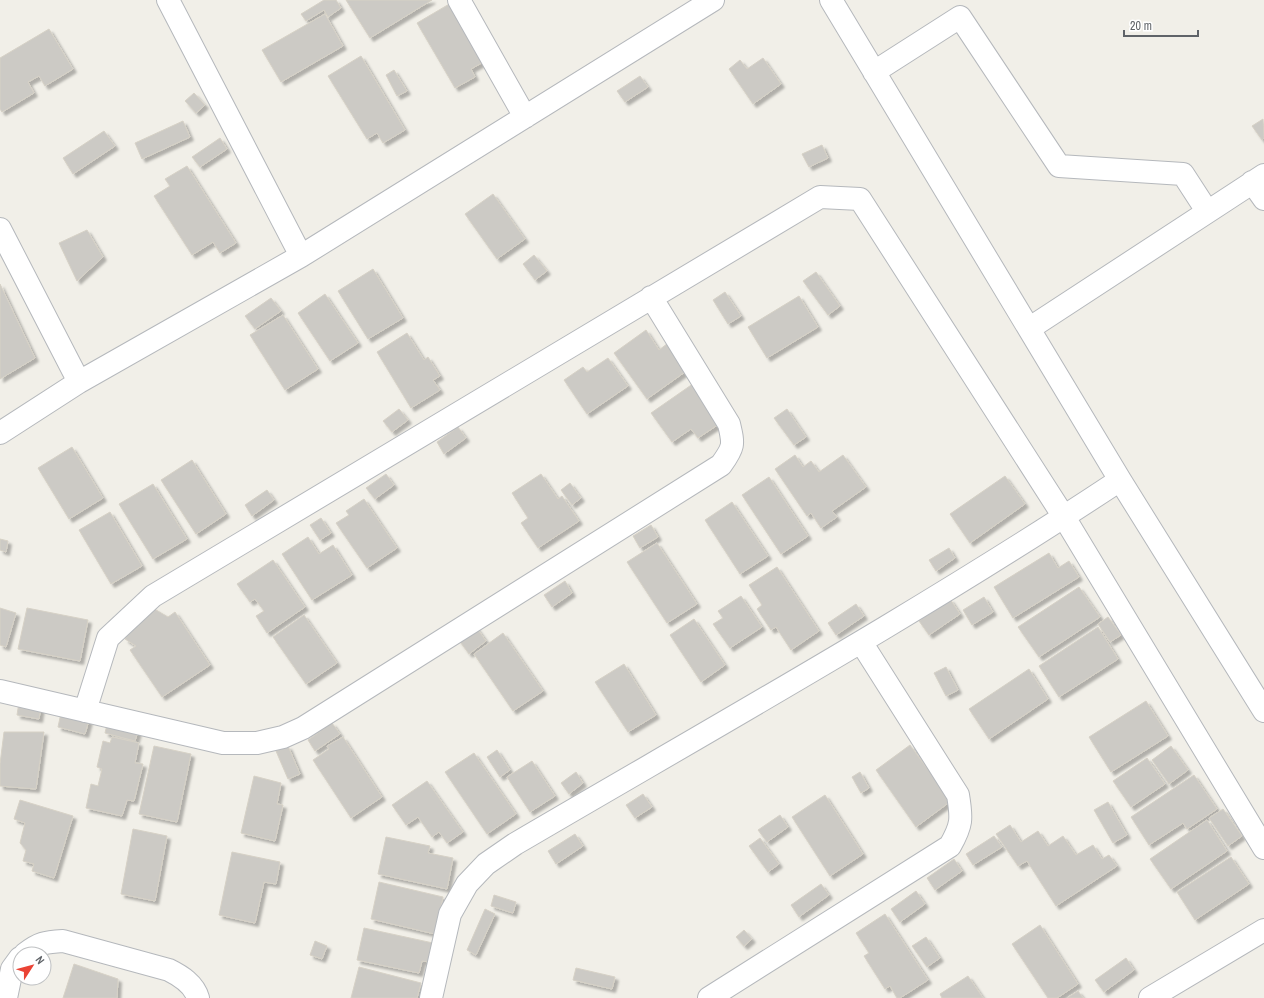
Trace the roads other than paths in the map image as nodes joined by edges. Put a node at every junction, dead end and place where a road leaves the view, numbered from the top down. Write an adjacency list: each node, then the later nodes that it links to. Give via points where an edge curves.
1 (168, 0): 10 (street)
2 (459, 0): 6 (street)
3 (714, 0): 6 (street)
4 (831, 0): 5 (street)
5 (874, 72): 8 (street, via 960,17 1059,166 1183,174); 12 (street)
6 (525, 117): 10 (street)
7 (1260, 185): 8 (street)
8 (1207, 212): 12 (street)
9 (0, 229): 13 (street)
10 (301, 256): 13 (street)
11 (651, 297): 16 (street, via 820,197 860,199); 19 (street, via 152,596 108,638); 19 (street, via 730,424 733,438 731,451 721,465 303,728 283,737 257,743 222,743)
12 (1030, 328): 15 (street)
13 (79, 382): 14 (street)
14 (0, 433)
15 (1120, 480): 16 (street); 20 (street)
16 (1064, 517): 17 (street); 21 (street)
17 (861, 642): 27 (street, via 515,844 486,864 467,884 450,914); 28 (street, via 958,795 961,813 959,831 950,846)
18 (0, 691): 19 (street)
19 (85, 711)
20 (1264, 711)
21 (1264, 848)
22 (1264, 930): 29 (street)
23 (37, 946): 26 (street, via 46,942 63,941 169,970 184,978 197,992)
24 (12, 969): 25 (street)
25 (6, 998)
26 (198, 998)
27 (431, 998)
28 (709, 998)
29 (1150, 998)

